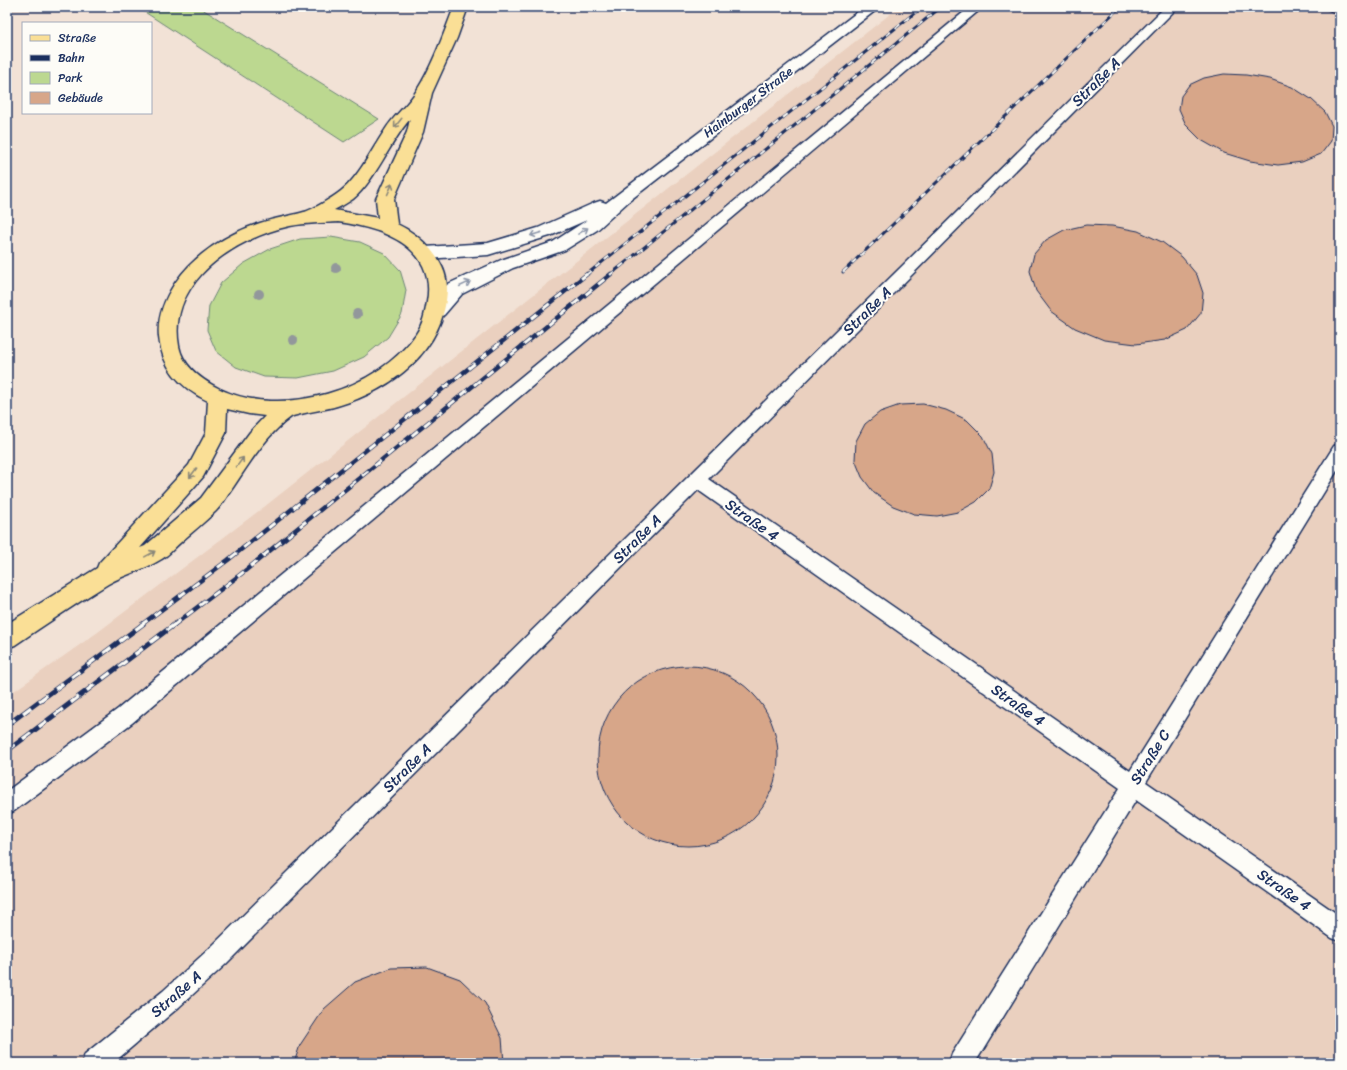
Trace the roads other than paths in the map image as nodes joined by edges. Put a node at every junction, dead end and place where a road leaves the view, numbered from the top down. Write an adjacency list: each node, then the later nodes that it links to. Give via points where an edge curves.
1 (461, 7): 5 (main road, via 450,38)
2 (873, 7): 6 (street, Hainburger Straße)
3 (977, 7): 18 (lane, via 125,716)
4 (1172, 7): 14 (lane, Straße A)
5 (424, 93): 7 (main road, one-way to 7, via 395,126 347,195); 8 (main road, one-way to 5, via 385,199 416,132)
6 (623, 197): 9 (street, Hainburger Straße, one-way to 9, via 544,232 488,248); 10 (street, Hainburger Straße, one-way to 6, via 455,289 507,264 559,246 591,226)
7 (311, 217): 8 (main road, via 358,218); 11 (main road, via 284,222 233,241 198,268 179,292 170,312 168,332 171,352 181,371 197,386)
8 (388, 226): 9 (main road, via 409,238)
9 (425, 253): 10 (main road, via 437,279)
10 (437, 310): 12 (main road, via 429,330 416,349 397,367 374,383 318,404)
11 (218, 398): 12 (main road, via 263,408); 15 (main road, one-way to 15, via 216,432 196,471)
12 (288, 408): 15 (main road, one-way to 12, via 153,553 209,504 257,438)
13 (1340, 450): 17 (lane, Straße C)
14 (696, 480): 17 (lane, Straße 4); 20 (lane, Straße A, via 218,956 172,999)
15 (102, 576): 16 (main road)
16 (7, 637)
17 (1133, 785): 19 (lane, Straße 4); 21 (lane, Straße C)
18 (7, 804)
19 (1340, 930)
20 (94, 1063)
21 (961, 1063)

